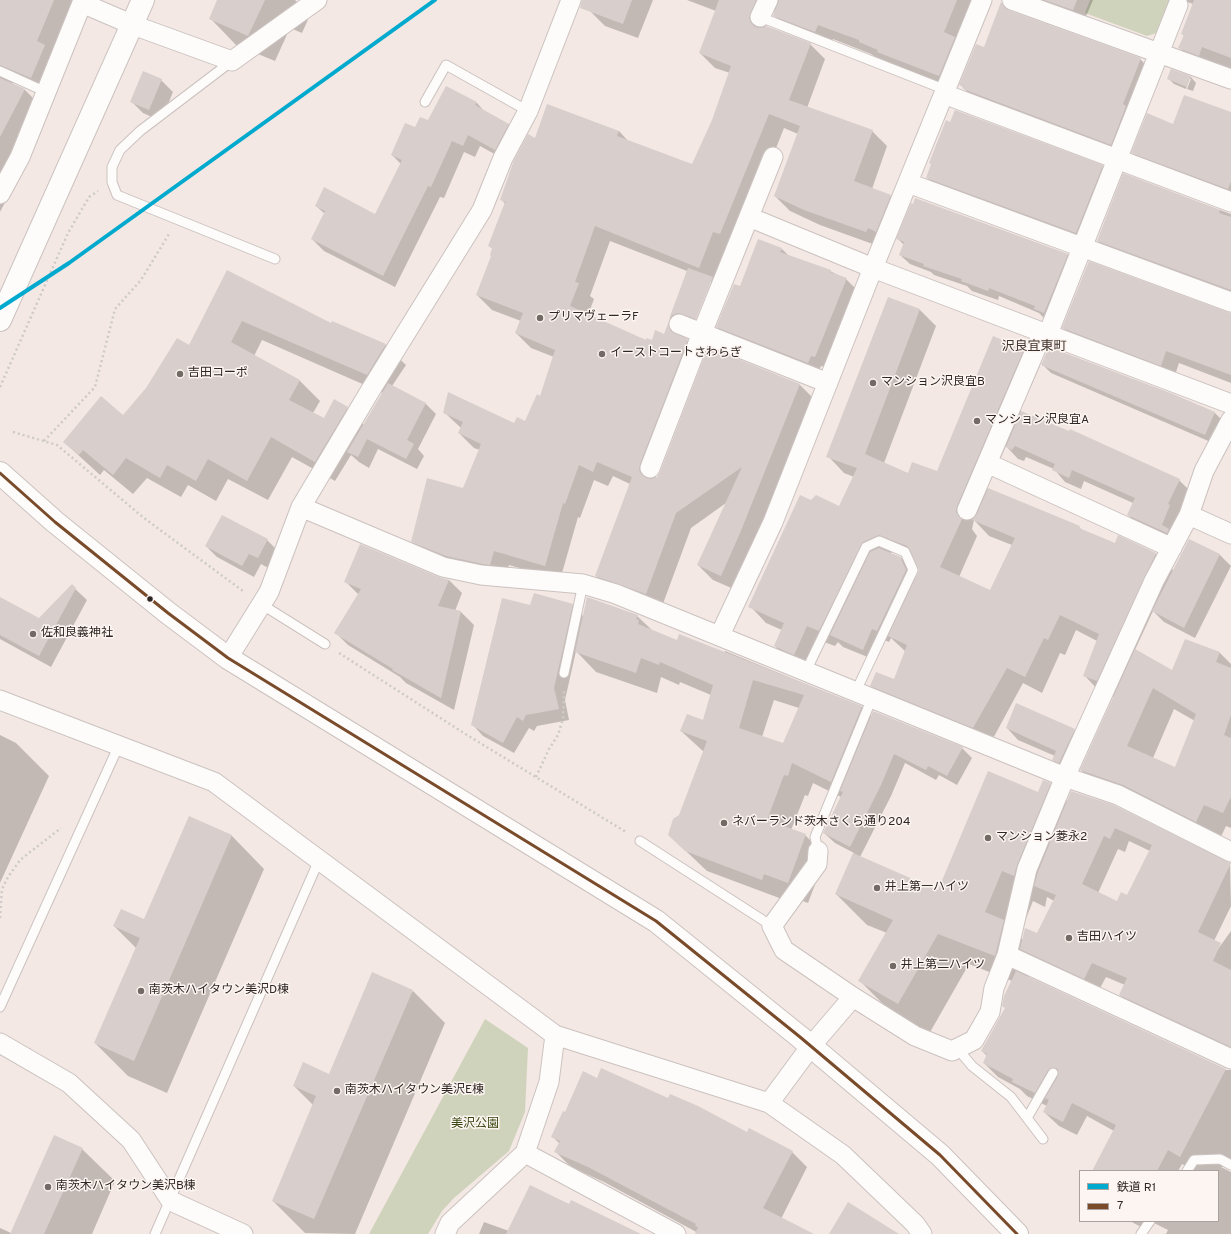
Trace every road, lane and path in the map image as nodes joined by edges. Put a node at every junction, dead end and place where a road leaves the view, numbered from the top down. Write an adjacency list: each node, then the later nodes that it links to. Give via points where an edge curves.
1 (143, 0): 10 (street)
2 (317, 0): 12 (street)
3 (768, 0): 9 (street)
4 (982, 0): 16 (street)
5 (1012, 0): 11 (street)
6 (82, 1): 10 (street); 15 (street)
7 (568, 1): 18 (street)
8 (1178, 5): 11 (street)
9 (760, 17): 16 (lane)
10 (133, 25): 12 (street); 31 (street)
11 (1159, 52): 14 (street); 20 (street)
12 (232, 61): 21 (lane, via 140,131 120,150 112,167)
13 (0, 71): 15 (lane)
14 (1231, 79)
15 (46, 92): 23 (street, via 20,157)
16 (945, 92): 20 (street); 22 (street)
17 (425, 102): 18 (lane, via 446,65)
18 (528, 111): 44 (street, via 503,158 482,210)
19 (773, 158): 25 (street)
20 (1116, 159): 24 (street); 27 (street)
21 (112, 182): 26 (lane, via 118,195); 36 (path, via 89,197 68,233)
22 (908, 182): 27 (street); 29 (street)
23 (0, 194)
24 (1231, 202)
25 (749, 217): 29 (street); 33 (street)
26 (178, 220): 28 (lane); 40 (path, via 141,280 115,310 95,387)
27 (1082, 247): 30 (street); 34 (street)
28 (275, 259)
29 (873, 268): 34 (street); 35 (street)
30 (1231, 302)
31 (0, 320)
32 (679, 324): 33 (street)
33 (702, 333): 35 (street); 42 (street)
34 (1045, 333): 37 (street); 41 (street)
35 (828, 382): 51 (street, via 773,522)
36 (0, 388)
37 (1231, 404)
38 (1231, 420): 46 (street, via 1204,471)
39 (13, 432): 40 (path)
40 (44, 441): 50 (path, via 57,445 144,518)
41 (987, 463): 45 (street); 48 (street)
42 (650, 468)
43 (0, 473): 53 (street, via 55,522)
44 (301, 507): 49 (street, via 443,567 481,575); 50 (street, via 269,592)
45 (967, 510)
46 (1189, 514): 47 (street); 48 (street)
47 (1231, 534)
48 (1172, 548): 60 (street, via 1154,581)
49 (583, 584): 51 (street, via 616,594); 55 (lane)
50 (261, 604): 52 (lane); 53 (street)
51 (720, 635): 54 (street)
52 (325, 644): 59 (path)
53 (228, 658): 73 (street, via 656,921)
54 (806, 671): 56 (street); 56 (lane, via 866,547 879,541 904,552 913,570)
55 (564, 674): 59 (path, via 563,718 558,735)
56 (864, 695): 60 (street); 63 (lane, via 815,837)
57 (0, 700): 58 (street)
58 (119, 745): 61 (lane); 65 (street, via 214,782)
59 (536, 777): 62 (path)
60 (1064, 777): 64 (street, via 1118,795); 68 (street, via 1027,869)
61 (83, 823): 66 (path, via 62,828 20,860 2,889); 70 (lane)
62 (640, 841): 67 (lane)
63 (818, 851): 67 (street, via 817,864)
64 (1231, 852)
65 (319, 860): 71 (street); 83 (lane)
66 (0, 918)
67 (772, 926): 69 (street, via 784,950)
68 (1007, 955): 74 (street, via 994,988 990,1012 974,1040); 75 (street)
69 (853, 997): 73 (street); 74 (street, via 915,1036 952,1051)
70 (0, 1007)
71 (555, 1035): 77 (street); 80 (street, via 548,1082)
72 (0, 1043): 83 (street, via 69,1083 131,1140)
73 (811, 1046): 77 (street); 90 (street, via 940,1155)
74 (957, 1048): 78 (lane, via 972,1066 1011,1097)
75 (1231, 1059)
76 (1053, 1073): 78 (lane)
77 (769, 1103): 89 (street, via 843,1156 915,1224)
78 (1027, 1118): 79 (lane)
79 (1043, 1139)
80 (525, 1153): 87 (street, via 450,1223); 88 (street)
81 (1231, 1164): 82 (lane, via 1220,1159 1194,1160)
82 (1188, 1170)
83 (171, 1201): 85 (lane); 86 (street)
84 (1149, 1222): 91 (lane)
85 (155, 1234)
86 (243, 1234)
87 (445, 1234)
88 (676, 1234)
89 (922, 1234)
90 (1017, 1234)
91 (1141, 1234)

